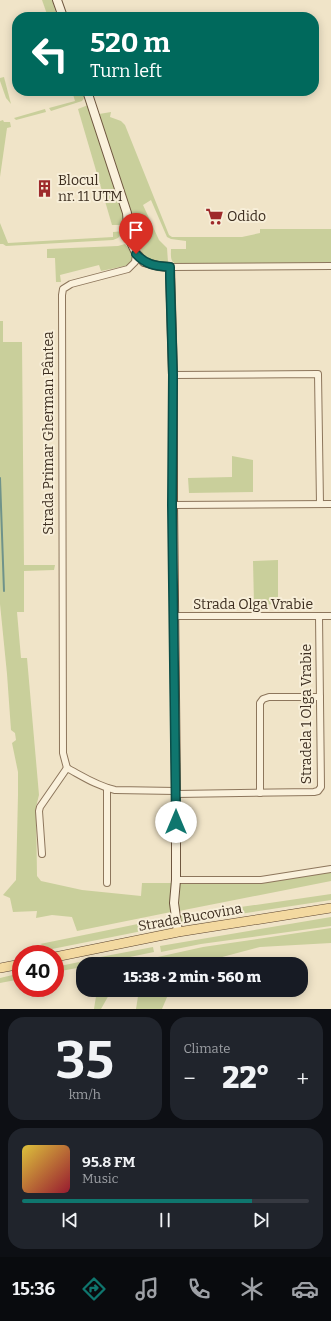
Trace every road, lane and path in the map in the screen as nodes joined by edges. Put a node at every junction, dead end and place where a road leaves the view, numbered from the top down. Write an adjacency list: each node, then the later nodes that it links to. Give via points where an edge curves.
1 (57, 0): 2 (street)
2 (61, 12)
3 (89, 96): 4 (street, via 127,213 129,238)
4 (136, 254): 6 (street, via 150,265); 15 (street, Strada Primar Gherman Pântea, via 135,262 128,269 71,284 63,290 62,295 63,753)
5 (331, 266): 6 (street)
6 (170, 267): 7 (street)
7 (173, 375): 8 (street, via 318,374); 10 (street)
8 (320, 504): 9 (street); 10 (street)
9 (331, 504)
10 (172, 505): 11 (street)
11 (175, 616): 12 (street, Strada Olga Vrabie); 17 (street)
12 (319, 616): 13 (street, Strada Olga Vrabie); 14 (street, Stradela 1 Olga Vrabie)
13 (331, 616)
14 (320, 697): 18 (street, via 269,697 260,703); 18 (street, Stradela 1 Olga Vrabie, via 320,789 314,792)
15 (67, 768): 16 (street, Stradela 1 Olga Vrabie); 19 (street, via 40,807)
16 (107, 788): 17 (street, Stradela 1 Olga Vrabie); 22 (street)
17 (176, 792): 18 (street, Stradela 1 Olga Vrabie); 21 (street)
18 (260, 793)
19 (42, 854)
20 (331, 869): 21 (street, via 261,880)
21 (176, 880): 24 (street, via 174,903)
22 (107, 883)
23 (331, 908): 24 (main road, Strada Bucovina)
24 (178, 932): 25 (main road, Strada Bucovina)
25 (64, 955)
26 (12, 966): 27 (main road)
27 (0, 968)

